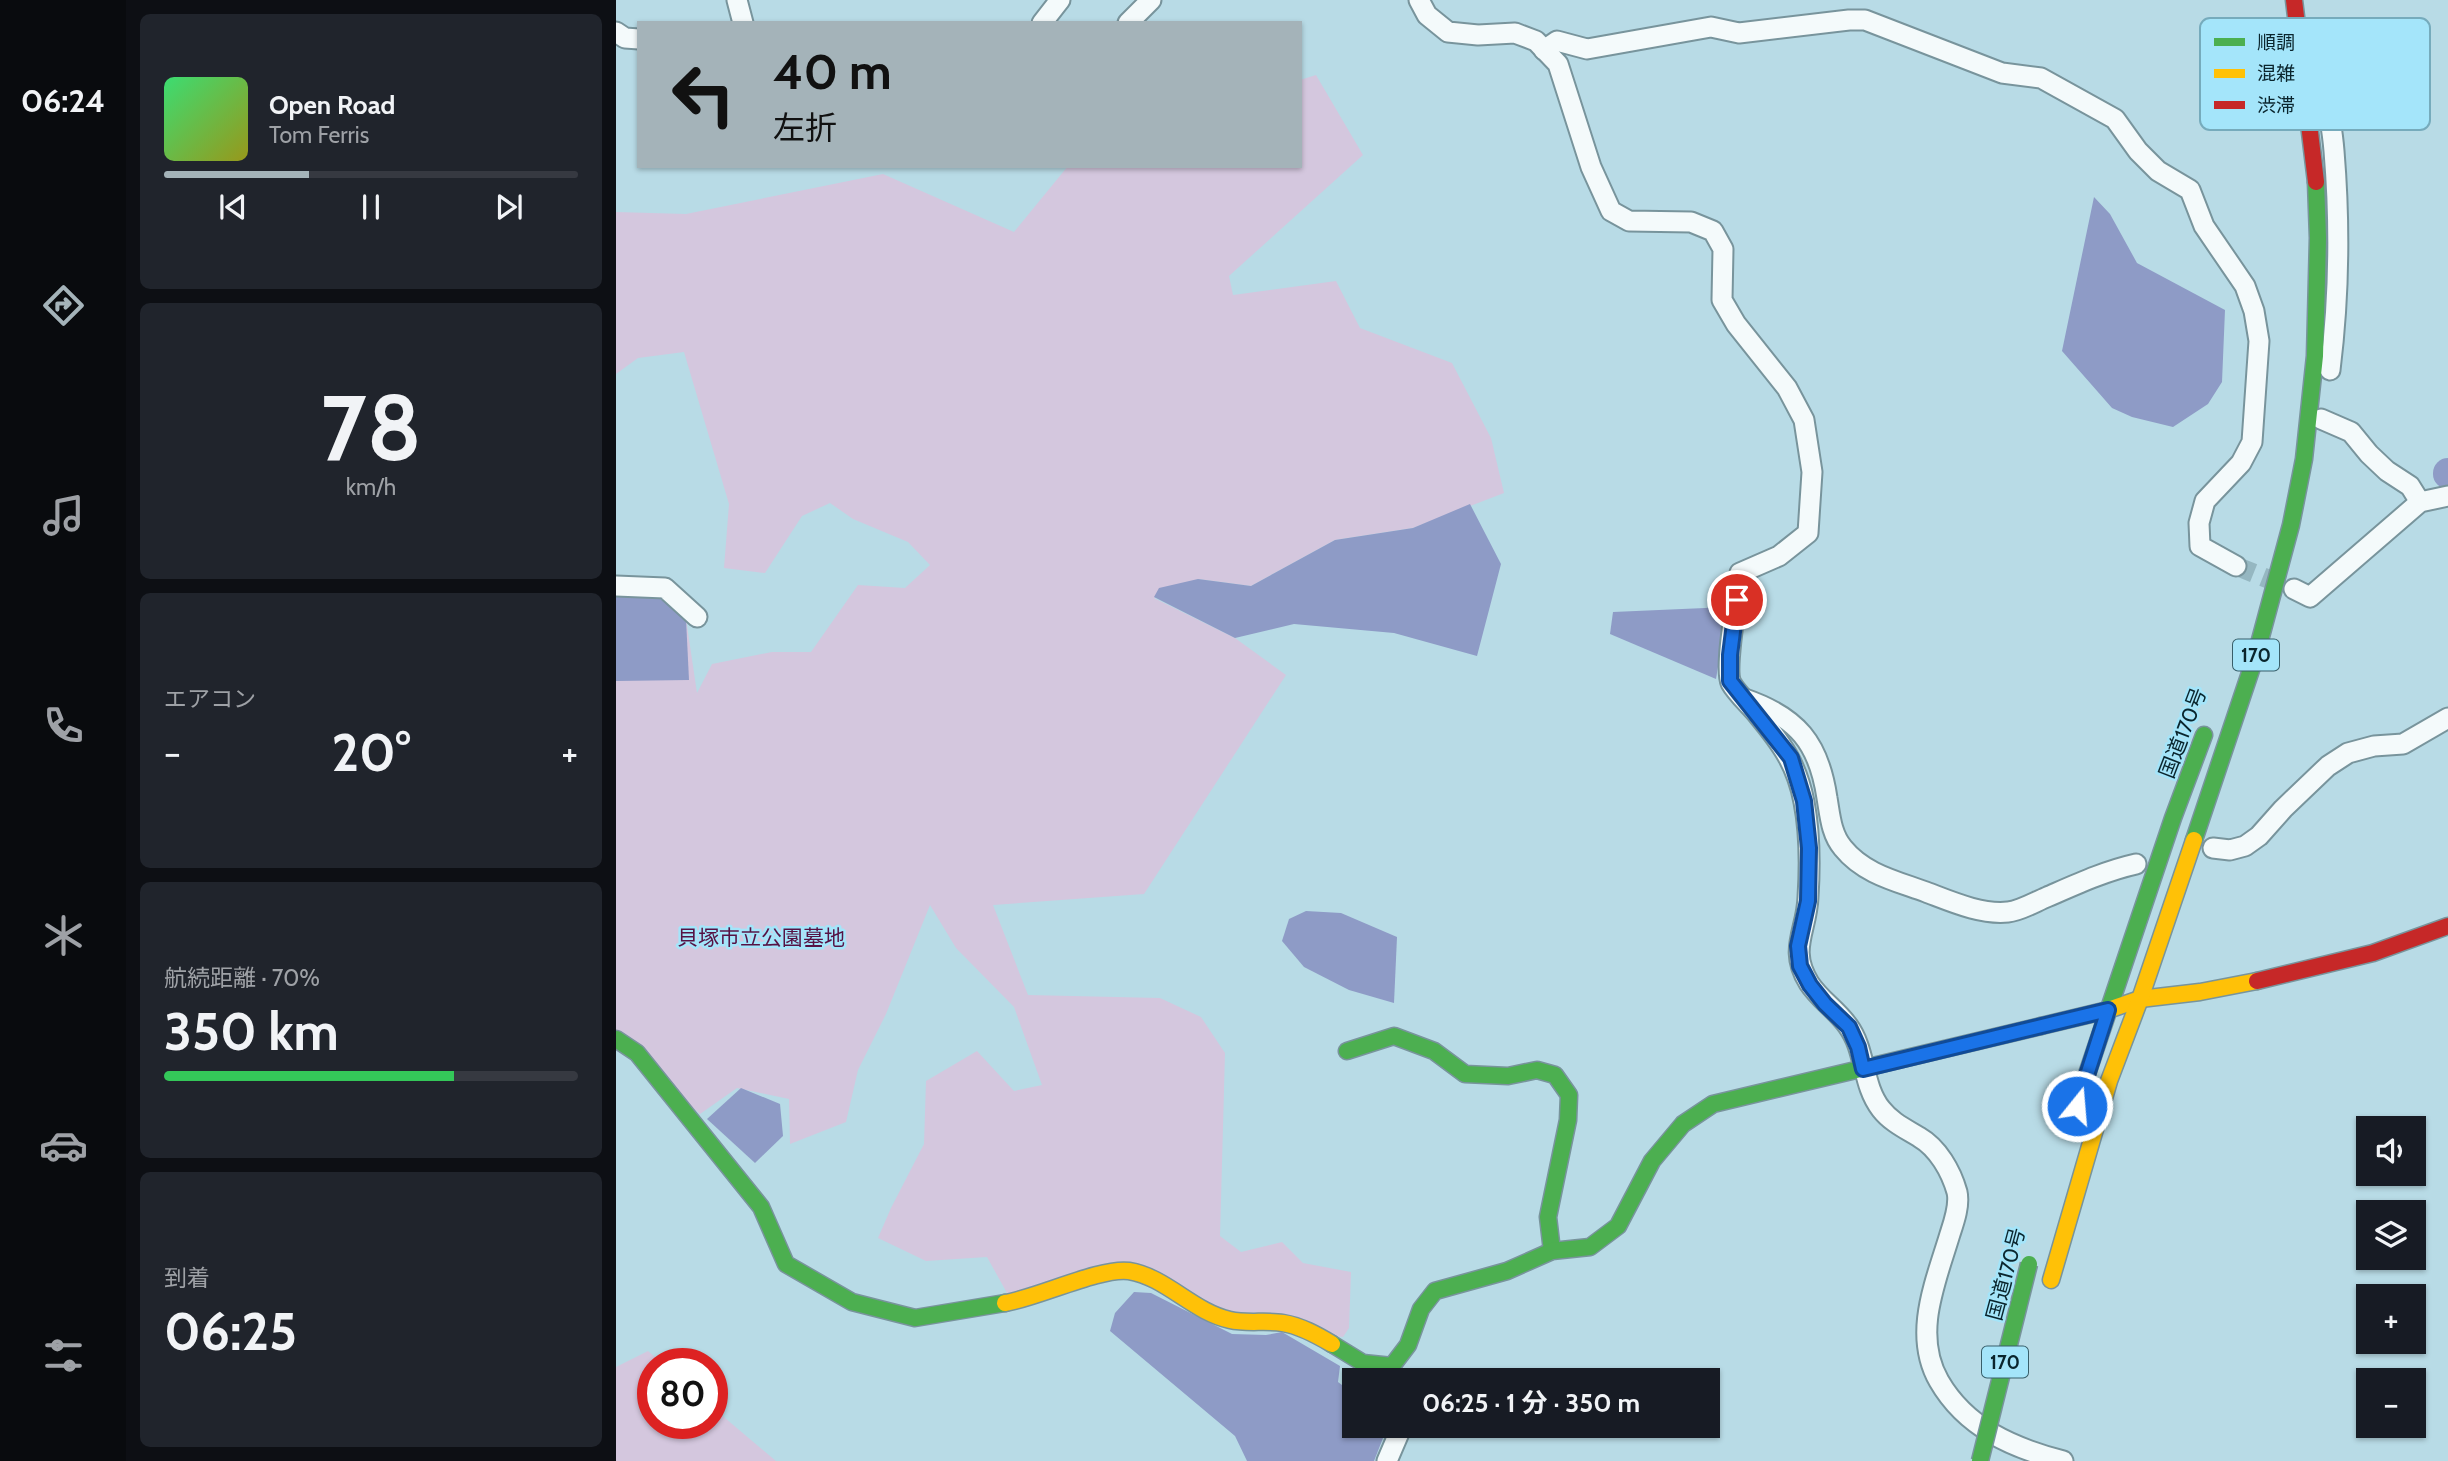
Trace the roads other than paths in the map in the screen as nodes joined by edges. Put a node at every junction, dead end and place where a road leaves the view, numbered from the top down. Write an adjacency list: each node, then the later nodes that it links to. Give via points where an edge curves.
1 (737, 0): 7 (street)
2 (1060, 0): 8 (street)
3 (1151, 0): 9 (street)
4 (1419, 0): 12 (street, via 1427,15 1448,32 1515,33 1536,41)
5 (2299, 1): 6 (street)
6 (2304, 18)
7 (742, 21)
8 (1050, 21)
9 (1130, 21)
10 (616, 33): 11 (street)
11 (637, 39)
12 (1544, 50): 19 (street, via 1557,41 1587,50 1711,27 1739,33 1865,20 2002,73 2041,78 2115,119 2158,171 2190,190 2204,226 2245,286 2254,312 2259,341 2252,442 2241,463 2205,501 2199,523 2200,546); 23 (street, via 1558,64 1591,167 1611,211 1629,221 1691,222 1713,231 1723,248 1722,300 1787,388 1804,420 1812,472 1808,533 1779,556 1741,573 1730,681)
13 (2312, 130): 16 (main road, 国道170号 / 170, via 2318,225 2315,356)
14 (2331, 130): 15 (street, via 2337,316)
15 (2321, 419): 16 (street); 18 (street, via 2351,432 2387,471 2410,486)
16 (2304, 459): 29 (main road, 国道170号 / 170, via 2256,655)
17 (2448, 496): 18 (street)
18 (2420, 502): 21 (street, via 2310,597)
19 (2236, 566)
20 (616, 586): 22 (street, via 665,588)
21 (2294, 589)
22 (696, 617)
23 (1743, 698): 27 (street, via 1789,720 1808,740 1817,756 1831,824 1841,846 1874,873 1945,899 1991,912 2010,912 2108,870); 33 (street, via 1791,758 1804,801 1808,901 1798,946 1800,966 1825,1004 1849,1027)
24 (2211, 718): 30 (main road, 国道170号)
25 (2448, 718): 26 (street, via 2403,744 2348,753 2328,766 2245,846)
26 (2213, 848)
27 (2136, 864)
28 (2448, 926): 29 (main road, via 2373,953 2269,979)
29 (2140, 999): 30 (main road); 37 (main road, 国道170号 / 170, via 2109,1081)
30 (2108, 1010): 33 (main road); 34 (main road, 国道170号)
31 (616, 1039): 38 (main road, via 637,1053 761,1207 786,1264 852,1302 915,1318 1013,1302 1128,1271 1157,1281 1192,1304 1229,1320 1284,1323 1312,1332)
32 (1347, 1051): 35 (main road, via 1394,1035 1434,1051 1465,1074 1508,1076 1537,1070 1555,1075 1569,1095 1548,1217)
33 (1863, 1069): 35 (main road, via 1713,1104 1684,1124 1652,1161 1618,1226 1590,1247); 45 (street, via 1881,1109 1935,1149 1958,1195 1926,1328 1929,1357 1938,1380 1969,1420 2001,1439)
34 (2080, 1098)
35 (1552, 1251): 39 (main road, via 1435,1291 1420,1309)
36 (2031, 1257): 43 (main road, 国道170号 / 170, bridge)
37 (2049, 1287)
38 (1378, 1368)
39 (1395, 1368)
40 (2014, 1422): 44 (main road)
41 (1397, 1438): 42 (street)
42 (1387, 1461)
43 (1980, 1461)
44 (2004, 1461)
45 (2063, 1461)

